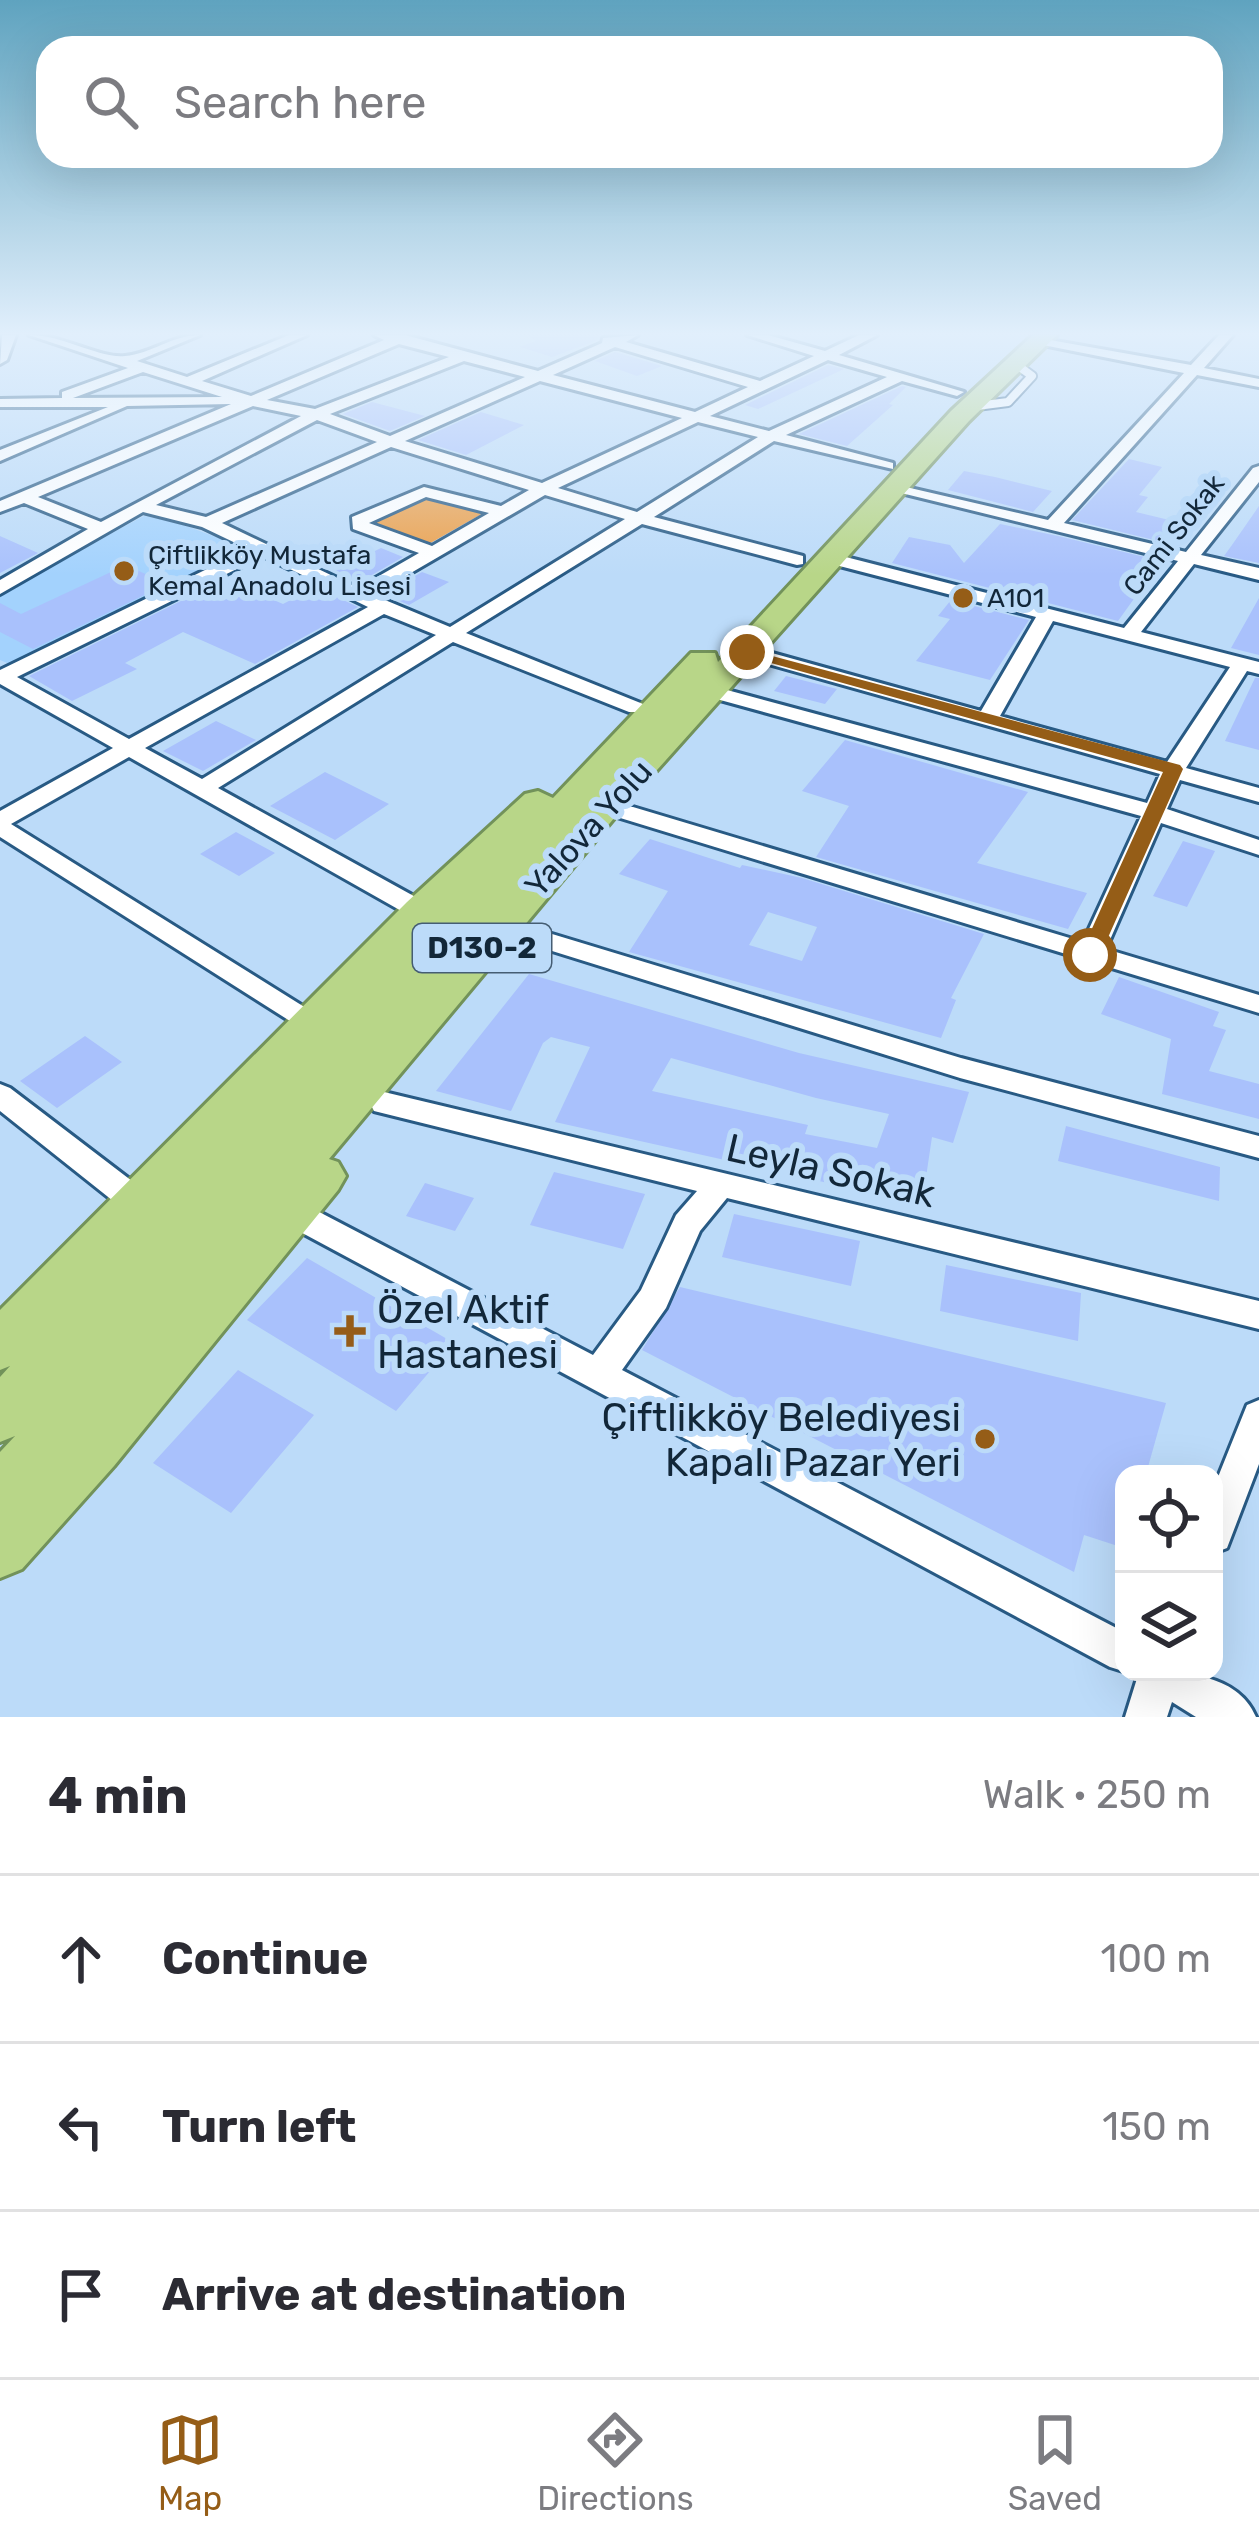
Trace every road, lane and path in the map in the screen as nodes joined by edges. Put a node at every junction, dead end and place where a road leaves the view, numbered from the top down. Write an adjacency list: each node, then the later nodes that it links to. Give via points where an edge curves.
1 (101, 415): 13 (street)
2 (218, 415): 17 (street)
3 (314, 415): 18 (street)
4 (319, 415): 12 (street)
5 (453, 415): 12 (street)
6 (691, 415): 10 (street)
7 (816, 415): 11 (street)
8 (949, 415): 15 (highway, Yalova Yolu / D130-2)
9 (1152, 415): 23 (street)
10 (694, 416): 11 (street); 16 (street)
11 (775, 434): 15 (street); 21 (street)
12 (394, 443): 16 (street); 22 (street)
13 (0, 456)
14 (1259, 471): 27 (street, Cami Sokak)
15 (890, 477): 23 (street); 28 (highway, Yalova Yolu / D130-2); 29 (highway, D130-2)
16 (544, 488): 20 (street); 21 (street)
17 (24, 497): 19 (street); 24 (street)
18 (141, 506): 22 (street); 24 (street)
19 (0, 507)
20 (503, 511): 26 (street); 26 (street, via 424,492 358,521)
21 (639, 518): 29 (street); 36 (street)
22 (208, 523): 25 (street)
23 (1053, 525): 27 (street)
24 (103, 529): 31 (street)
25 (265, 548): 32 (street); 39 (street)
26 (430, 551): 32 (street)
27 (1188, 558): 30 (street); 35 (street, Cami Sokak)
28 (834, 559): 34 (street); 37 (highway, Yalova Yolu / D130-2)
29 (797, 560): 37 (highway, D130-2)
30 (1259, 574)
31 (0, 588)
32 (359, 595): 33 (street)
33 (383, 607): 36 (street); 43 (street)
34 (1048, 613): 35 (street); 41 (street)
35 (1131, 632): 38 (street)
36 (455, 634): 42 (street); 45 (street)
37 (741, 639): 40 (highway, Yalova Yolu / D130-2); 41 (street); 42 (highway); 59 (highway, D130-2)
38 (1251, 665): 44 (street)
39 (0, 676): 43 (street)
40 (709, 691): 42 (highway, Yalova Yolu / D130-2); 48 (street)
41 (986, 721): 44 (street)
42 (652, 724): 47 (highway); 51 (highway); 59 (highway, Yalova Yolu / D130-2, via 602,809)
43 (132, 747): 45 (street); 49 (street)
44 (1174, 769): 46 (street); 48 (street)
45 (203, 788): 51 (street)
46 (1259, 795)
47 (626, 812): 52 (highway); 53 (street)
48 (1155, 812): 50 (street); 53 (street)
49 (0, 823): 55 (street)
50 (1259, 848)
51 (421, 911): 55 (highway)
52 (529, 935): 57 (highway); 58 (street, via 960,1068)
53 (1090, 955): 54 (street)
54 (1259, 1004)
55 (312, 1025): 61 (highway)
56 (0, 1095): 61 (street)
57 (384, 1103): 60 (street, Leyla Sokak); 62 (highway)
58 (1259, 1147)
59 (280, 1148): 66 (highway, D130-2); 68 (highway, Yalova Yolu / D130-2)
60 (719, 1186): 63 (street, Leyla Sokak); 65 (street)
61 (139, 1204): 64 (highway)
62 (291, 1211): 65 (street); 70 (highway)
63 (1259, 1315)
64 (0, 1346)
65 (599, 1374): 71 (street)
66 (0, 1416)
67 (1259, 1416): 69 (street)
68 (0, 1495)
69 (1223, 1511)
70 (0, 1548)
71 (1115, 1648)
72 (1158, 1681): 74 (street)
73 (1176, 1681): 75 (street)
74 (1146, 1717)
75 (1235, 1717)

